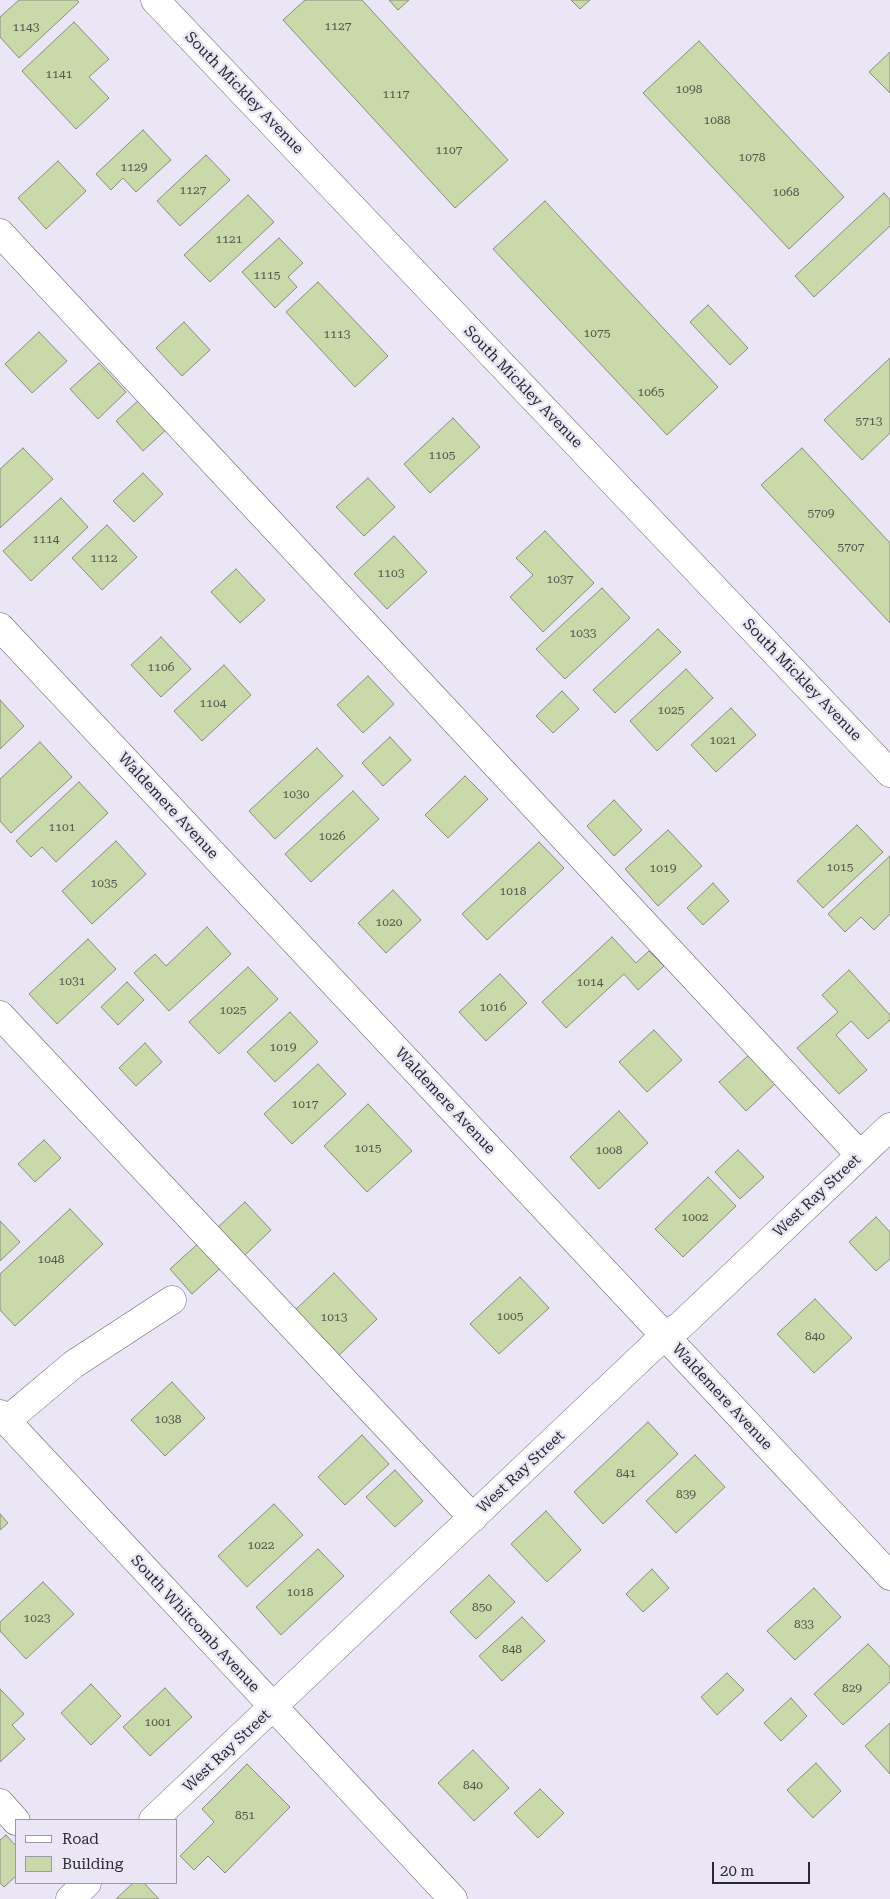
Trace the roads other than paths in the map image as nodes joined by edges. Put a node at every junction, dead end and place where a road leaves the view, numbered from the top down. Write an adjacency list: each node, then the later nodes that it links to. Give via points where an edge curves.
1 (155, 0): 4 (street, South Mickley Avenue)
2 (0, 233): 7 (street)
3 (0, 627): 9 (street, Waldemere Avenue)
4 (890, 773)
5 (0, 1015): 11 (street)
6 (890, 1127): 7 (street, West Ray Street)
7 (860, 1155): 9 (street, West Ray Street, via 680,1326)
8 (172, 1300): 10 (street, via 74,1364)
9 (665, 1336): 11 (street, West Ray Street); 12 (street, Waldemere Avenue)
10 (3, 1417): 13 (street, South Whitcomb Avenue)
11 (473, 1518): 13 (street, West Ray Street)
12 (890, 1576)
13 (273, 1707): 15 (street, West Ray Street); 19 (street, South Whitcomb Avenue)
14 (0, 1803): 16 (street)
15 (154, 1819)
16 (15, 1820)
17 (86, 1884): 18 (street)
18 (70, 1899)
19 (453, 1899)

